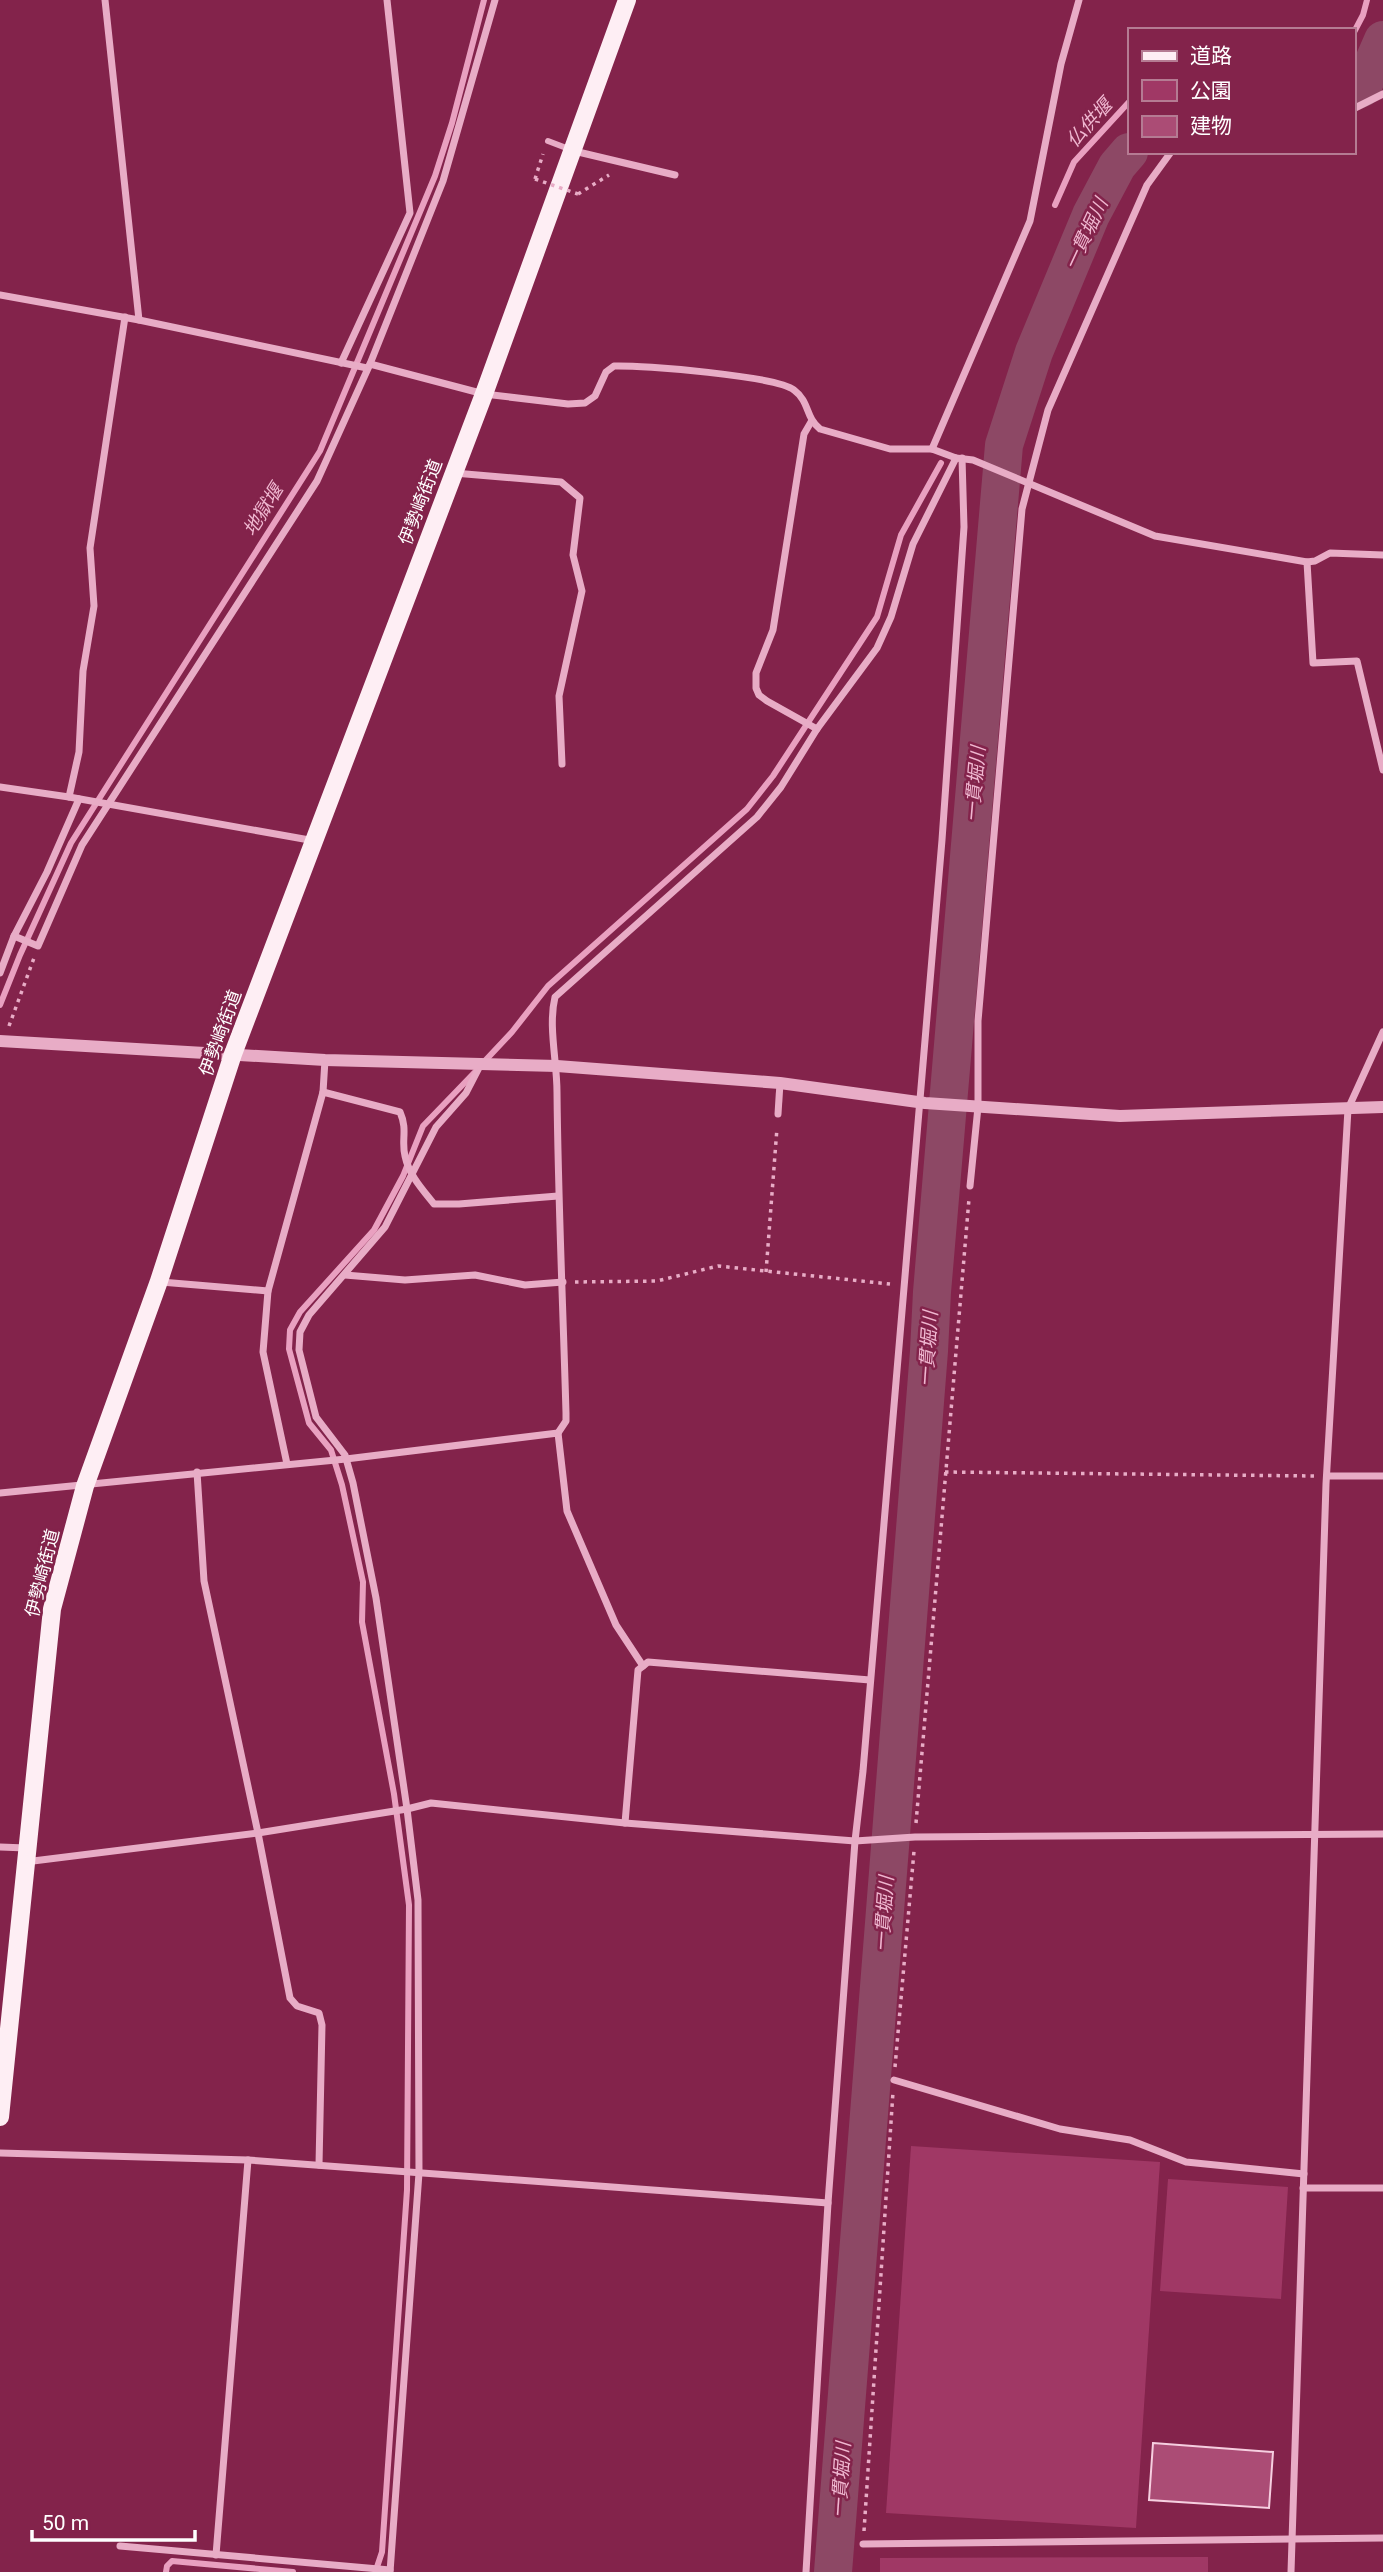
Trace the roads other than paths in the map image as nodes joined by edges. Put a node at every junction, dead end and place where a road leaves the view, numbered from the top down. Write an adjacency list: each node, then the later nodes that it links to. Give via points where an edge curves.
1 (105, 0): 14 (street)
2 (387, 0): 15 (street, via 411,213)
3 (495, 0): 16 (street, via 443,181)
4 (627, 0): 9 (main road, 伊勢崎街道)
5 (1079, 0): 19 (street, via 1061,64 1030,220)
6 (1383, 94): 7 (street)
7 (1355, 108)
8 (548, 141): 9 (street)
9 (572, 150): 11 (street); 17 (main road, 伊勢崎街道)
10 (1170, 154): 22 (street, via 1147,185 1048,410)
11 (676, 175)
12 (0, 295): 13 (street)
13 (125, 317): 14 (street); 29 (street, via 90,548 94,606 83,671 79,752)
14 (139, 320): 15 (street)
15 (341, 363): 16 (street)
16 (368, 366): 17 (street); 31 (street, via 317,481)
17 (484, 394): 18 (street, via 585,403 595,396 606,372 614,366 650,367 792,387 806,402); 21 (main road, 伊勢崎街道)
18 (811, 422): 19 (street, via 820,429 890,449); 25 (street, via 804,434 773,630 756,673 756,688 767,701)
19 (932, 449): 20 (street)
20 (959, 458): 22 (street); 25 (street, via 912,544 877,648); 43 (street, via 963,540)
21 (454, 473): 26 (street, via 561,482 580,498 573,555 582,590 559,696); 32 (main road, 伊勢崎街道)
22 (1023, 482): 24 (street, via 1155,536); 44 (street, via 978,1021)
23 (1383, 555): 24 (street, via 1330,553)
24 (1307, 562): 27 (street, via 1313,663 1357,661)
25 (817, 729): 40 (street, via 757,817 555,996)
26 (562, 764)
27 (1383, 769)
28 (0, 787): 29 (street)
29 (69, 797): 30 (street)
30 (79, 799): 31 (street); 33 (street)
31 (108, 805): 32 (street); 33 (street, via 82,845 38,946)
32 (315, 841): 37 (main road, 伊勢崎街道)
33 (14, 936): 34 (street)
34 (0, 973)
35 (1383, 1032): 46 (street)
36 (2, 1042): 37 (street)
37 (233, 1054): 38 (street); 52 (main road, 伊勢崎街道)
38 (325, 1060): 39 (street); 42 (street)
39 (481, 1064): 40 (street); 48 (street, via 466,1093 436,1127)
40 (557, 1066): 41 (street); 50 (street)
41 (780, 1083): 43 (street); 47 (street)
42 (323, 1092): 48 (street, via 400,1112 406,1125 404,1154); 54 (street)
43 (922, 1102): 44 (street); 64 (street)
44 (975, 1107): 46 (street, via 1120,1116); 49 (street)
45 (1383, 1107): 46 (street)
46 (1348, 1109): 59 (street)
47 (778, 1114)
48 (412, 1175): 50 (street, via 434,1204); 51 (street, via 385,1227)
49 (970, 1186)
50 (558, 1196): 53 (street)
51 (345, 1275): 53 (street, via 405,1280 475,1275 525,1285); 56 (street, via 309,1315 300,1332 299,1350 316,1417)
52 (159, 1281): 54 (street); 61 (main road, 伊勢崎街道)
53 (563, 1282): 55 (street, via 566,1421)
54 (268, 1291): 57 (street, via 263,1352)
55 (558, 1433): 56 (street); 63 (street, via 567,1511 616,1625)
56 (346, 1459): 57 (street); 65 (street, via 376,1598)
57 (286, 1464): 58 (street)
58 (197, 1472): 61 (street); 67 (street, via 204,1581)
59 (1326, 1476): 60 (street); 68 (street)
60 (1383, 1476)
61 (85, 1486): 62 (street); 72 (main road, 伊勢崎街道, via 52,1609)
62 (0, 1493)
63 (643, 1666): 64 (street, via 648,1662); 66 (street, via 638,1670)
64 (870, 1680): 70 (street)
65 (407, 1809): 66 (street, via 431,1803); 67 (street); 78 (street, via 420,1949)
66 (625, 1823): 70 (street)
67 (258, 1833): 72 (street); 77 (street, via 290,1998 297,2006 319,2013 322,2025)
68 (1314, 1833): 69 (street); 70 (street); 79 (street)
69 (1383, 1834)
70 (859, 1841): 82 (street)
71 (0, 1847): 72 (street)
72 (26, 1855): 74 (main road, 伊勢崎街道)
73 (894, 2080): 79 (street, via 1060,2129 1130,2140 1186,2162)
74 (0, 2116)
75 (0, 2153): 76 (street)
76 (248, 2160): 77 (street); 87 (street)
77 (319, 2165): 78 (street)
78 (419, 2173): 82 (street); 88 (street)
79 (1304, 2174): 80 (street)
80 (1303, 2188): 81 (street); 84 (street)
81 (1383, 2188)
82 (828, 2203): 89 (street)
83 (1383, 2538): 84 (street)
84 (1293, 2539): 85 (street); 90 (street)
85 (863, 2544)
86 (120, 2546): 87 (street)
87 (216, 2555): 88 (street)
88 (390, 2571)
89 (806, 2572)
90 (1291, 2572)

